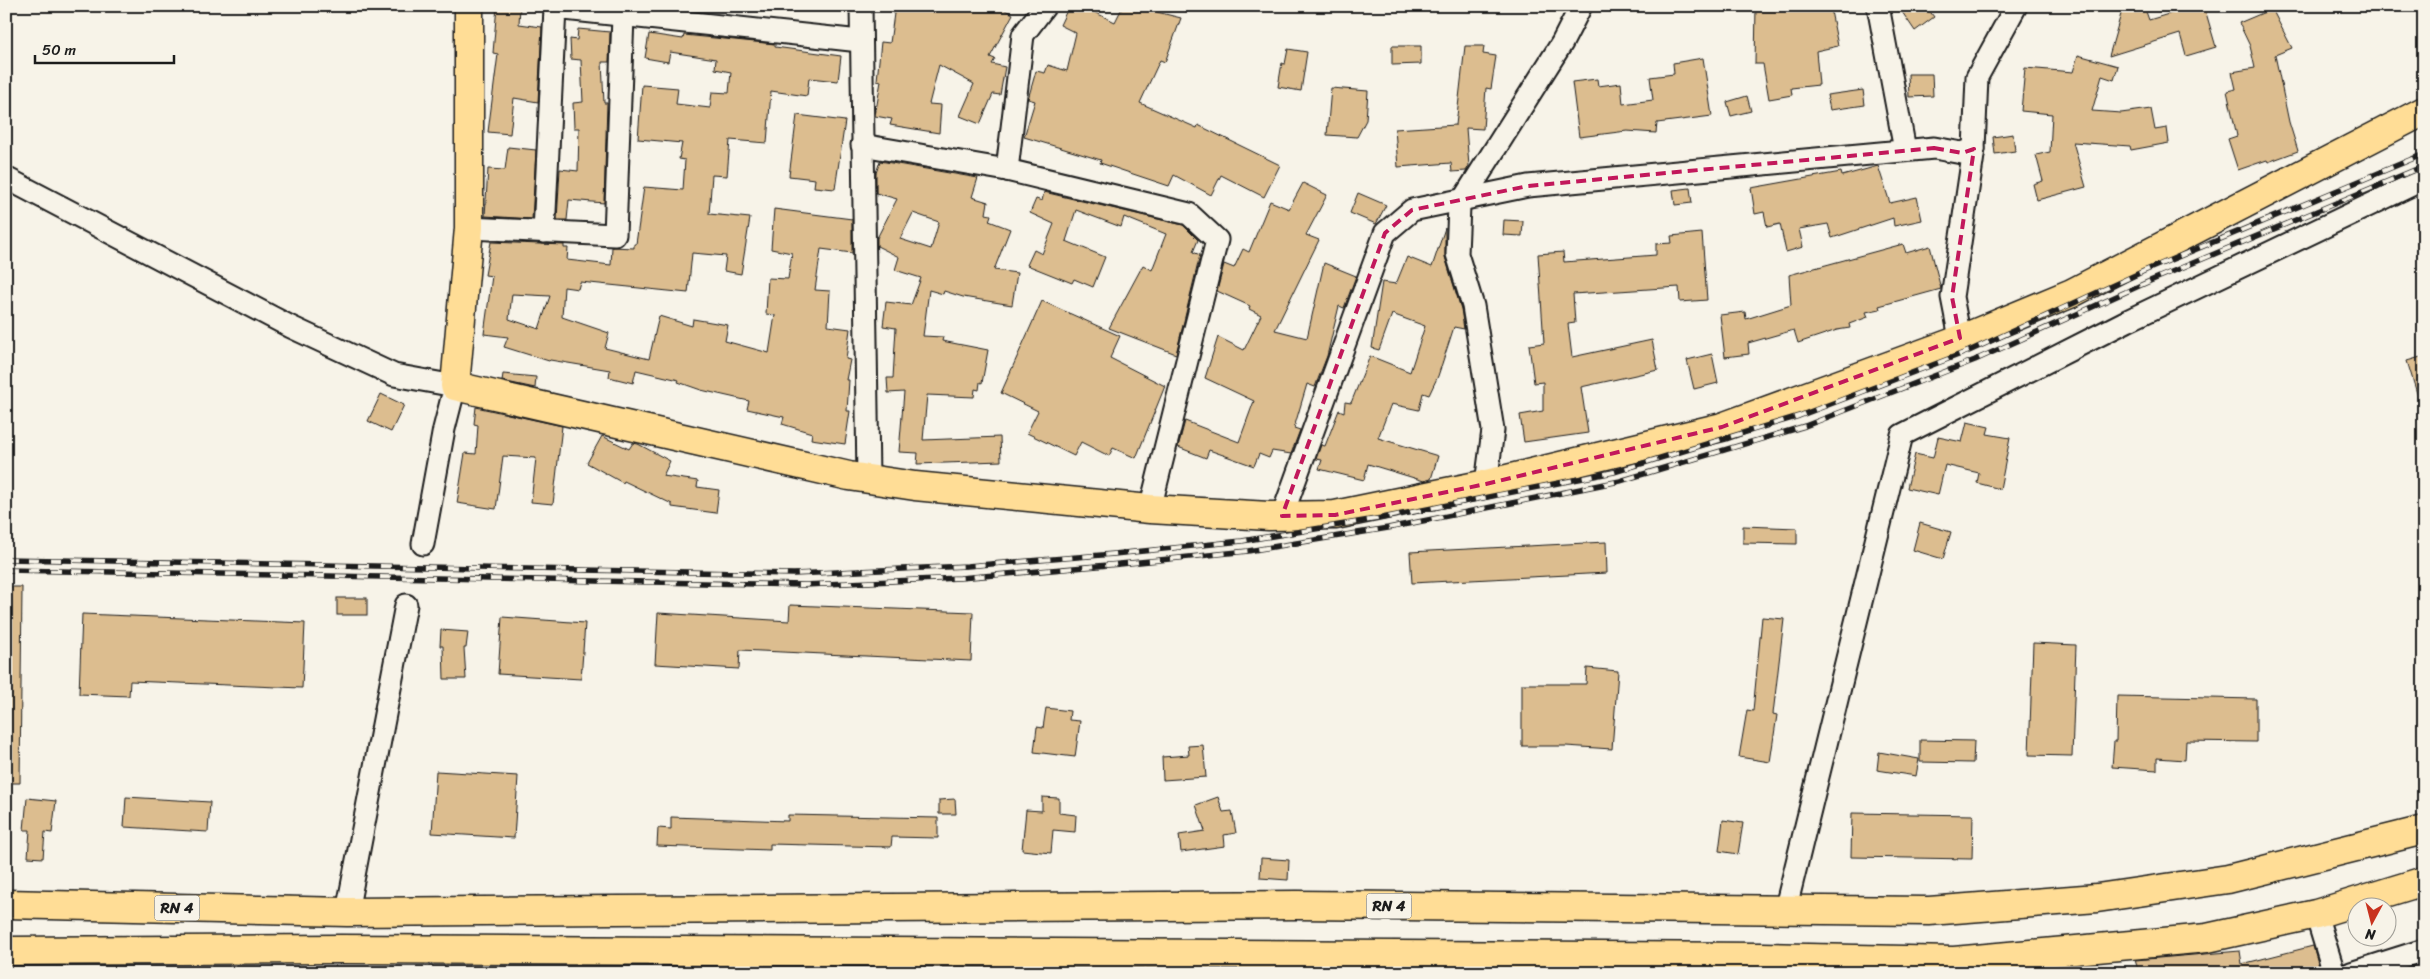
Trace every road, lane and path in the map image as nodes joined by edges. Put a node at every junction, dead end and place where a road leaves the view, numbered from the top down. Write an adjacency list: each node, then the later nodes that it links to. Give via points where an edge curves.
1 (469, 6): 17 (main road)
2 (861, 6): 8 (street)
3 (1045, 6): 13 (street, via 1022,35)
4 (1581, 6): 16 (street, via 1562,43)
5 (1878, 6): 12 (street)
6 (2016, 6): 11 (street, via 1977,77)
7 (623, 16): 8 (street); 18 (street, via 615,235); 18 (street, via 555,8)
8 (860, 41): 10 (street)
9 (2424, 111): 19 (main road, via 2072,293)
10 (862, 145): 13 (street); 21 (street)
11 (1974, 149): 12 (street, via 1962,153 1934,148); 19 (street, via 1952,297)
12 (1905, 150): 16 (street, via 1528,186)
13 (1007, 170): 23 (street, via 1189,214 1217,240)
14 (6, 178): 20 (street, via 291,327 394,376)
15 (2424, 179): 30 (street, via 2127,321 1902,435)
16 (1463, 199): 22 (street, via 1458,206 1457,254 1473,306 1493,430); 24 (street, via 1412,210 1385,233)
17 (469, 228): 18 (street); 20 (main road)
18 (544, 232)
19 (1960, 338): 22 (main road, via 1722,427)
20 (455, 386): 21 (main road); 25 (street)
21 (868, 478): 23 (main road, via 915,486)
22 (1486, 484): 24 (main road, via 1335,515)
23 (1150, 509): 24 (main road)
24 (1282, 516)
25 (423, 544)
26 (406, 605): 31 (street)
27 (2424, 830): 30 (main road, RN 4, via 2228,879 2097,898 1929,911)
28 (2424, 882): 32 (main road)
29 (6, 904): 31 (main road, RN 4)
30 (1785, 911): 31 (main road, RN 4, via 1286,905)
31 (347, 912)
32 (2316, 914): 35 (main road, via 2207,938 1964,960); 36 (street)
33 (6, 950): 35 (main road, via 351,949)
34 (2424, 950): 37 (street)
35 (1765, 965)
36 (2334, 973)
37 (2351, 973)

